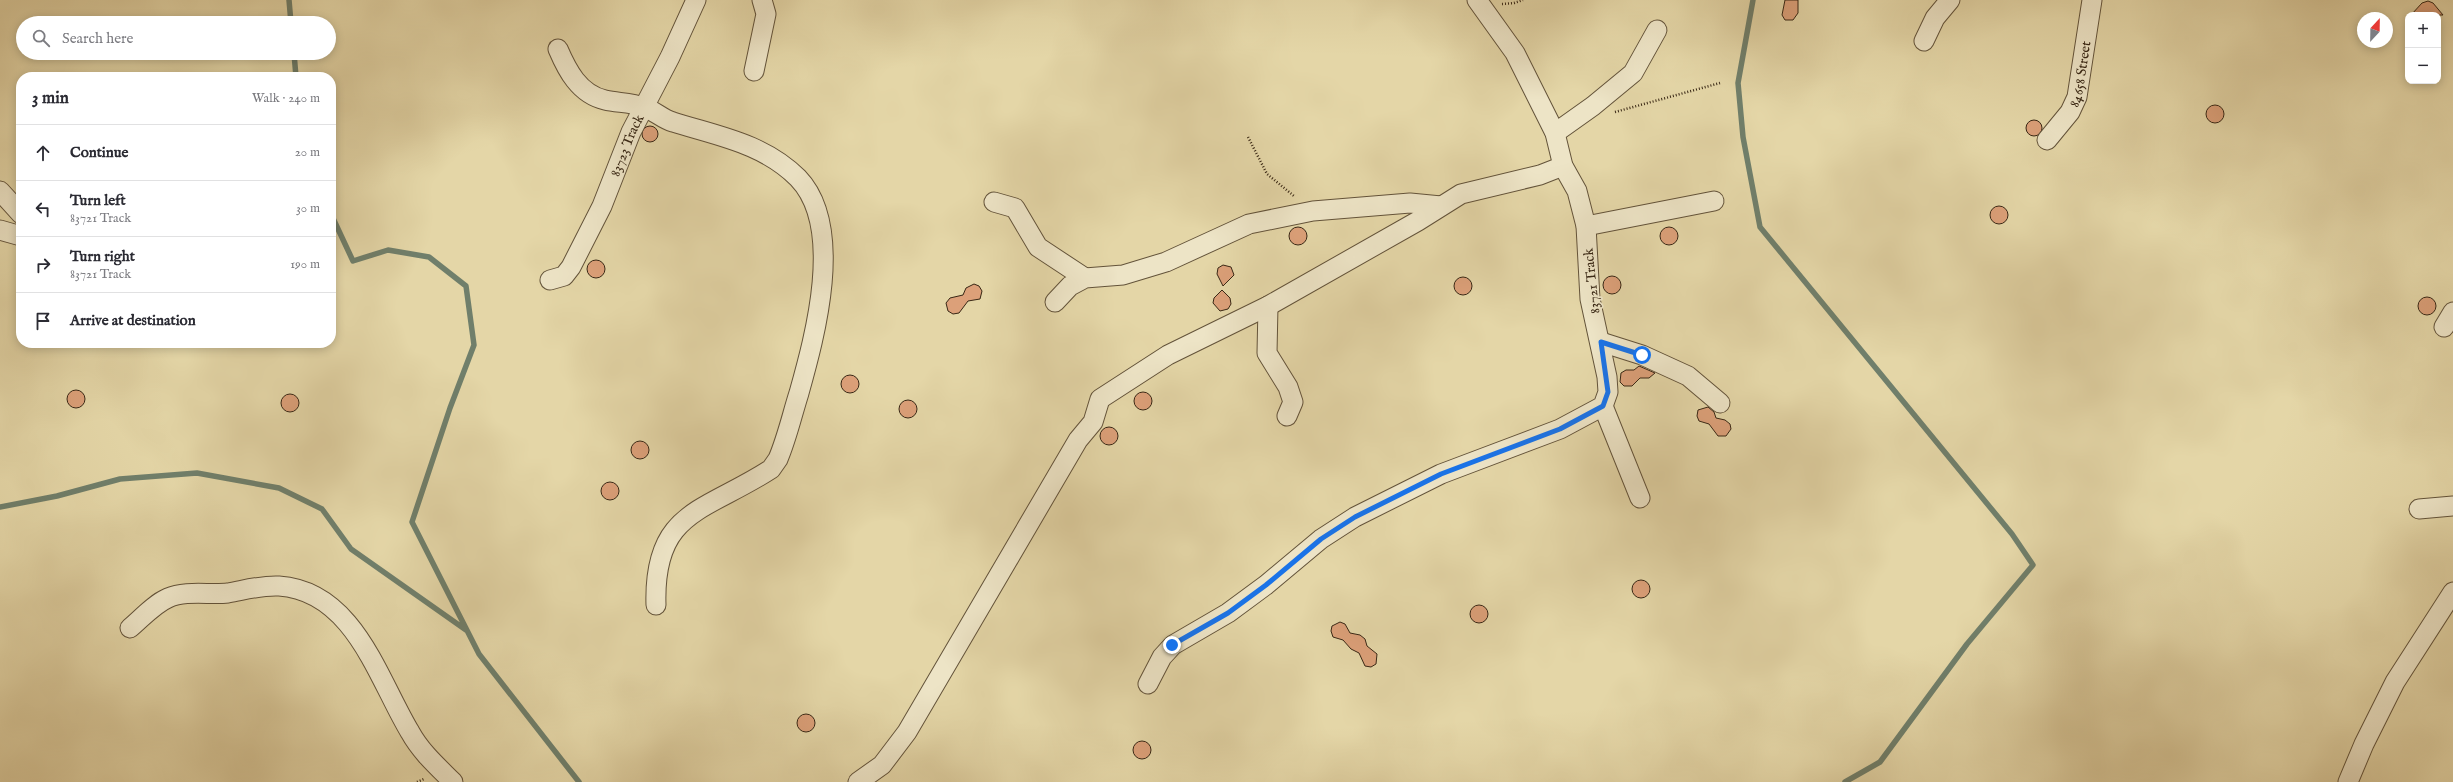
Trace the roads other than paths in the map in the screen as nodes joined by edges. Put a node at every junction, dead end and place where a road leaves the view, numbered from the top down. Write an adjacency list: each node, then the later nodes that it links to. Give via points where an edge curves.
1 (696, 0): 10 (street, 83723 Track, via 670,57)
2 (762, 0): 9 (street, via 766,14)
3 (1477, 0): 11 (street, 83721 Track, via 1515,53)
4 (1950, 0): 7 (street, via 1935,18)
5 (2092, 0): 12 (street, 84658 Street, via 2077,97 2070,112)
6 (1657, 30): 11 (street, via 1633,73)
7 (1924, 41)
8 (558, 49): 10 (street, via 574,80 596,97)
9 (754, 71)
10 (643, 106): 23 (street, 83723 Track, via 602,206 571,267 564,276); 34 (street, via 671,122 720,134 751,147 777,161 799,179 820,221 824,256 823,288 815,330 778,460 771,469 693,513 675,528 666,540 660,555 655,581)
11 (1555, 133): 13 (street, 83721 Track)
12 (2047, 140)
13 (1563, 166): 17 (street, via 1540,175 1461,194); 19 (street, 83721 Track, via 1577,191)
14 (0, 191): 18 (street)
15 (1714, 201): 19 (street)
16 (994, 202): 22 (street, via 1015,208 1038,247)
17 (1441, 206): 22 (street, via 1410,203 1306,212 1249,224 1166,262 1123,275); 25 (street)
18 (16, 209)
19 (1586, 226): 26 (street, 83721 Track, via 1590,300)
20 (0, 230): 21 (street)
21 (16, 235)
22 (1085, 278): 24 (street, via 1070,286)
23 (550, 280)
24 (1055, 302)
25 (1268, 306): 29 (street, via 1266,353 1288,387 1293,402); 38 (street, via 1168,355 1100,400 1093,422 1078,440 907,732 882,765)
26 (1601, 342): 27 (street, via 1642,355 1688,376); 28 (street, 83721 Track, via 1608,392)
27 (1720, 403)
28 (1603, 406): 30 (street); 36 (street, via 1560,429 1441,474 1355,517 1321,539 1228,613 1172,645 1162,656)
29 (1287, 416)
30 (1640, 498)
31 (2453, 506): 32 (street)
32 (2419, 509)
33 (2453, 592): 39 (street, via 2395,682)
34 (656, 605)
35 (130, 628): 37 (street, via 164,600 179,595 227,593 279,586 310,593 335,611 366,647 409,732 420,749)
36 (1148, 684)
37 (453, 782)
38 (858, 782)
39 (2348, 782)

